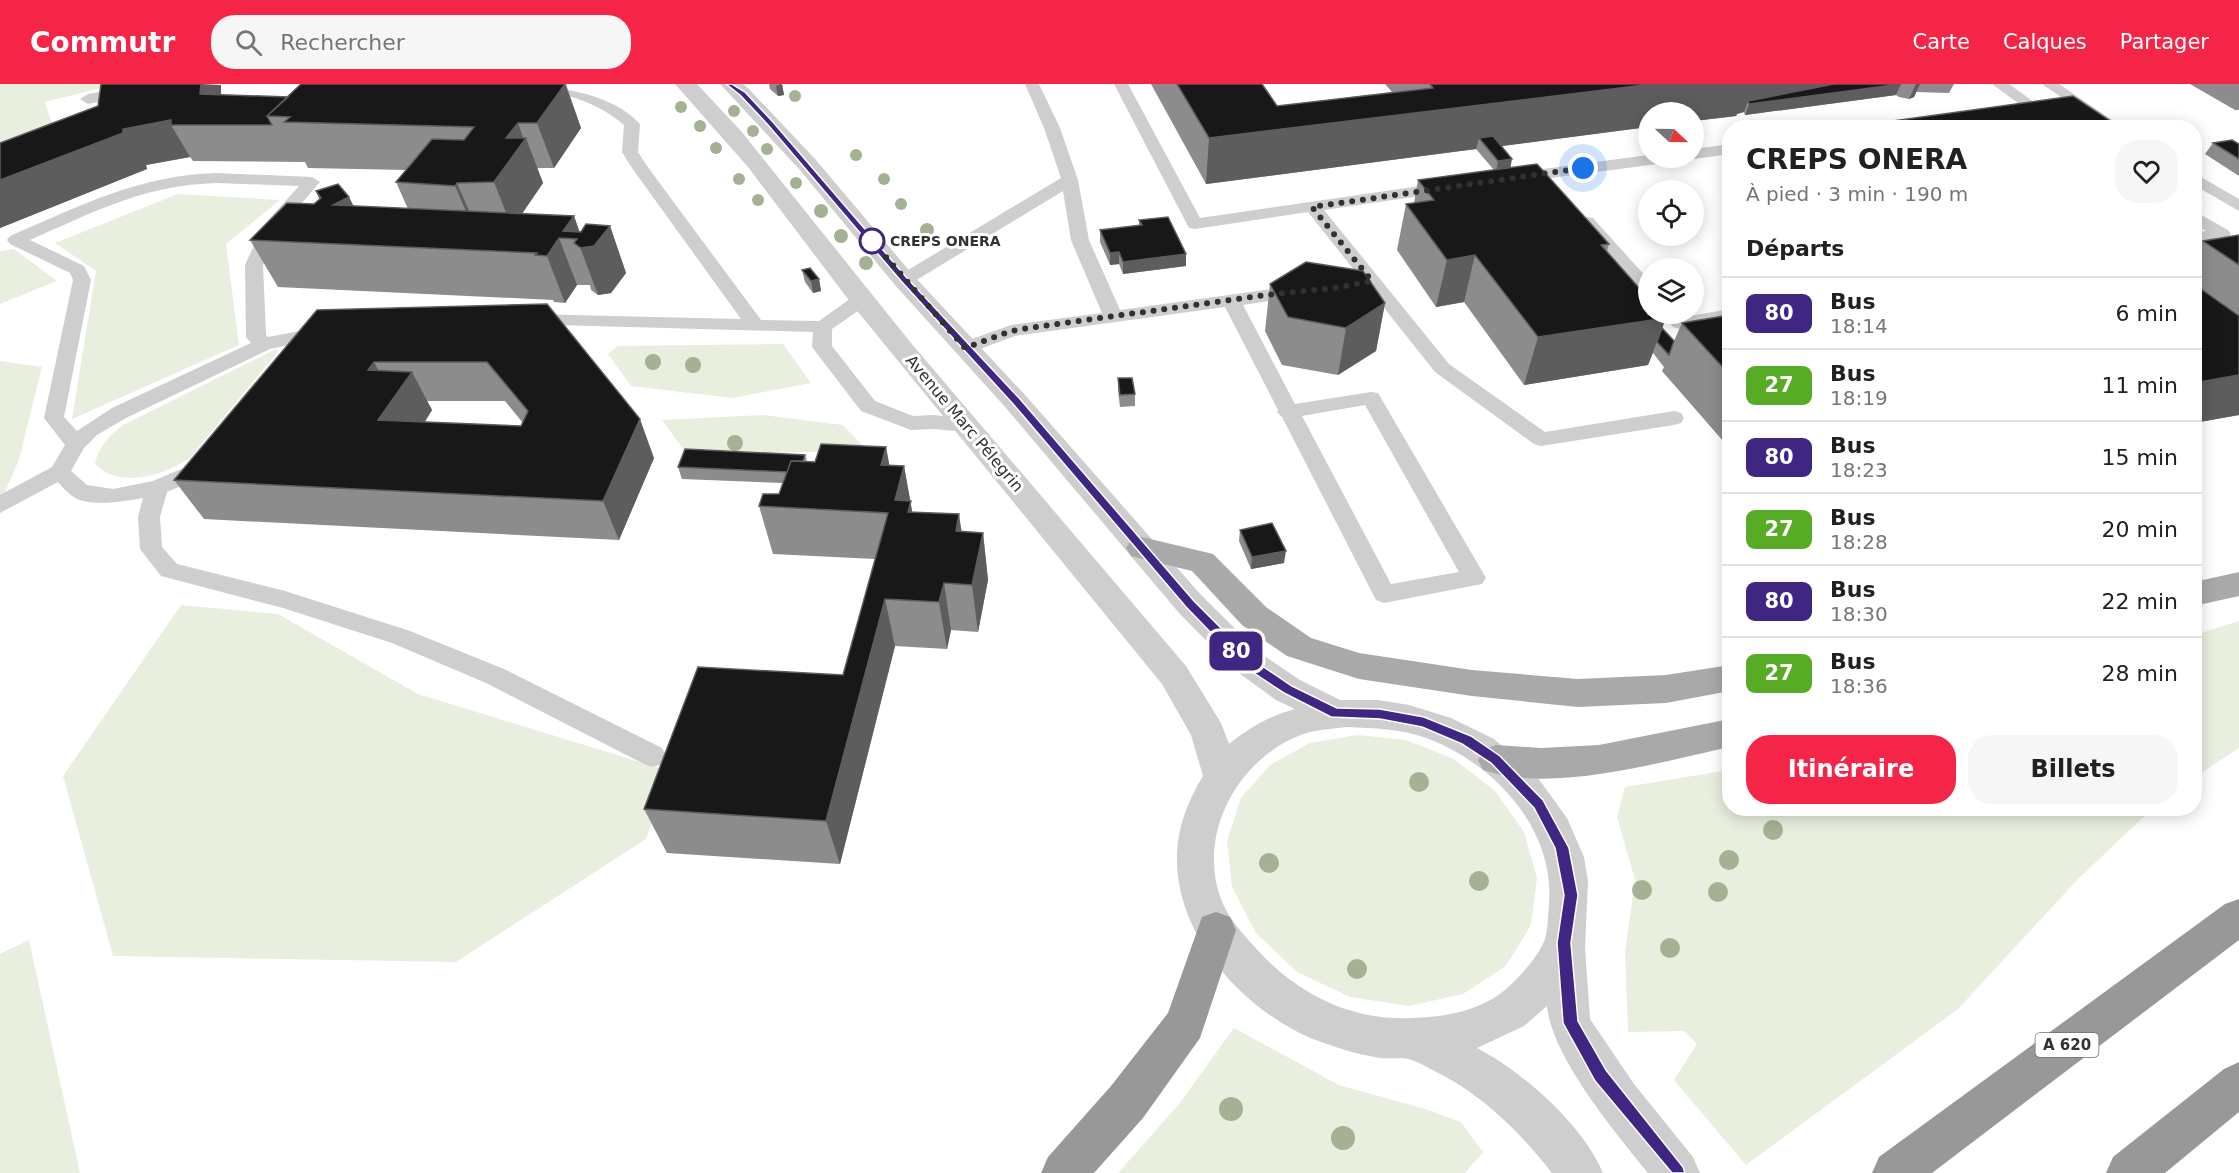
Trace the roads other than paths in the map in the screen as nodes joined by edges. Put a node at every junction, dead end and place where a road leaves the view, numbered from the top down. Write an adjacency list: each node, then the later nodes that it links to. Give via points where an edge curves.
1 (170, 84): 9 (lane)
2 (480, 84): 37 (lane, via 570,89 601,99 621,112 632,124 630,152 640,168)
3 (685, 84): 31 (street, Avenue Marc Pélegrin, via 757,162)
4 (730, 84): 29 (street, via 786,140)
5 (1032, 84): 19 (lane)
6 (1121, 84): 24 (lane, via 1195,224)
7 (1999, 84): 10 (lane)
8 (2049, 84): 13 (lane)
9 (88, 99)
10 (2036, 109): 11 (lane); 12 (lane)
11 (2012, 112)
12 (2052, 120)
13 (2104, 120)
14 (1722, 150): 15 (lane)
15 (1704, 153)
16 (1638, 162): 17 (lane)
17 (1543, 174): 18 (lane); 22 (lane)
18 (1522, 177)
19 (1070, 180): 29 (lane); 33 (lane, via 1080,240)
20 (2202, 183): 23 (lane)
21 (1465, 185): 24 (lane)
22 (1556, 189)
23 (2239, 206)
24 (1312, 207): 42 (lane, via 1363,283 1442,368 1541,439)
25 (1577, 211): 28 (lane)
26 (2202, 221): 27 (lane, via 2222,234)
27 (2202, 237)
28 (1638, 278)
29 (904, 280): 40 (street)
30 (1315, 290): 32 (lane)
31 (861, 300): 38 (lane); 43 (street, Avenue Marc Pélegrin)
32 (1231, 300): 33 (lane); 41 (lane)
33 (1113, 316): 40 (lane, via 1011,331)
34 (1722, 316): 35 (lane)
35 (1704, 319)
36 (514, 320): 37 (lane)
37 (755, 325): 38 (lane)
38 (823, 327): 43 (lane, via 822,347 868,406 911,423)
39 (264, 344): 44 (lane, via 118,413); 44 (lane, via 256,337 254,264 272,226 312,182 203,178 161,183 16,240 78,270 82,280 54,418); 46 (lane, via 309,334 292,362 213,456 194,472)
40 (965, 348): 48 (street)
41 (1287, 412): 41 (lane, via 1384,594 1474,578 1371,398)
42 (1674, 418)
43 (967, 425): 56 (street, Avenue Marc Pélegrin, via 1174,675 1208,733)
44 (76, 444): 45 (lane)
45 (60, 472): 46 (lane, via 81,492 113,496); 47 (lane)
46 (157, 488): 54 (lane, via 149,517 151,549 169,570 285,600 401,637 495,676)
47 (0, 505)
48 (1142, 548): 51 (main road, via 1202,562 1254,616 1299,647 1359,666 1472,684 1578,693 1666,689); 52 (street, via 1248,662 1288,690)
49 (2239, 584): 50 (main road)
50 (2202, 592)
51 (1722, 679)
52 (1335, 713): 55 (street, via 1380,714 1424,722 1466,740); 56 (street, via 1270,734 1243,752)
53 (1722, 735): 55 (main road, via 1599,760)
54 (653, 756)
55 (1496, 760): 59 (street, via 1539,804 1562,848 1571,895)
56 (1221, 776): 58 (street, via 1203,809 1196,848 1199,889)
57 (2239, 917): 65 (highway, A 620)
58 (1216, 930): 60 (street, via 1242,967 1278,998 1320,1023 1369,1037); 63 (highway, via 1185,1024 1127,1102)
59 (1564, 943): 60 (street, via 1544,980 1511,1011 1468,1031); 64 (street, via 1570,1023 1600,1076)
60 (1418, 1041): 62 (street, via 1487,1077 1532,1118)
61 (2239, 1084): 66 (highway)
62 (1572, 1163)
63 (1064, 1173)
64 (1677, 1173)
65 (1895, 1173)
66 (2129, 1173)

